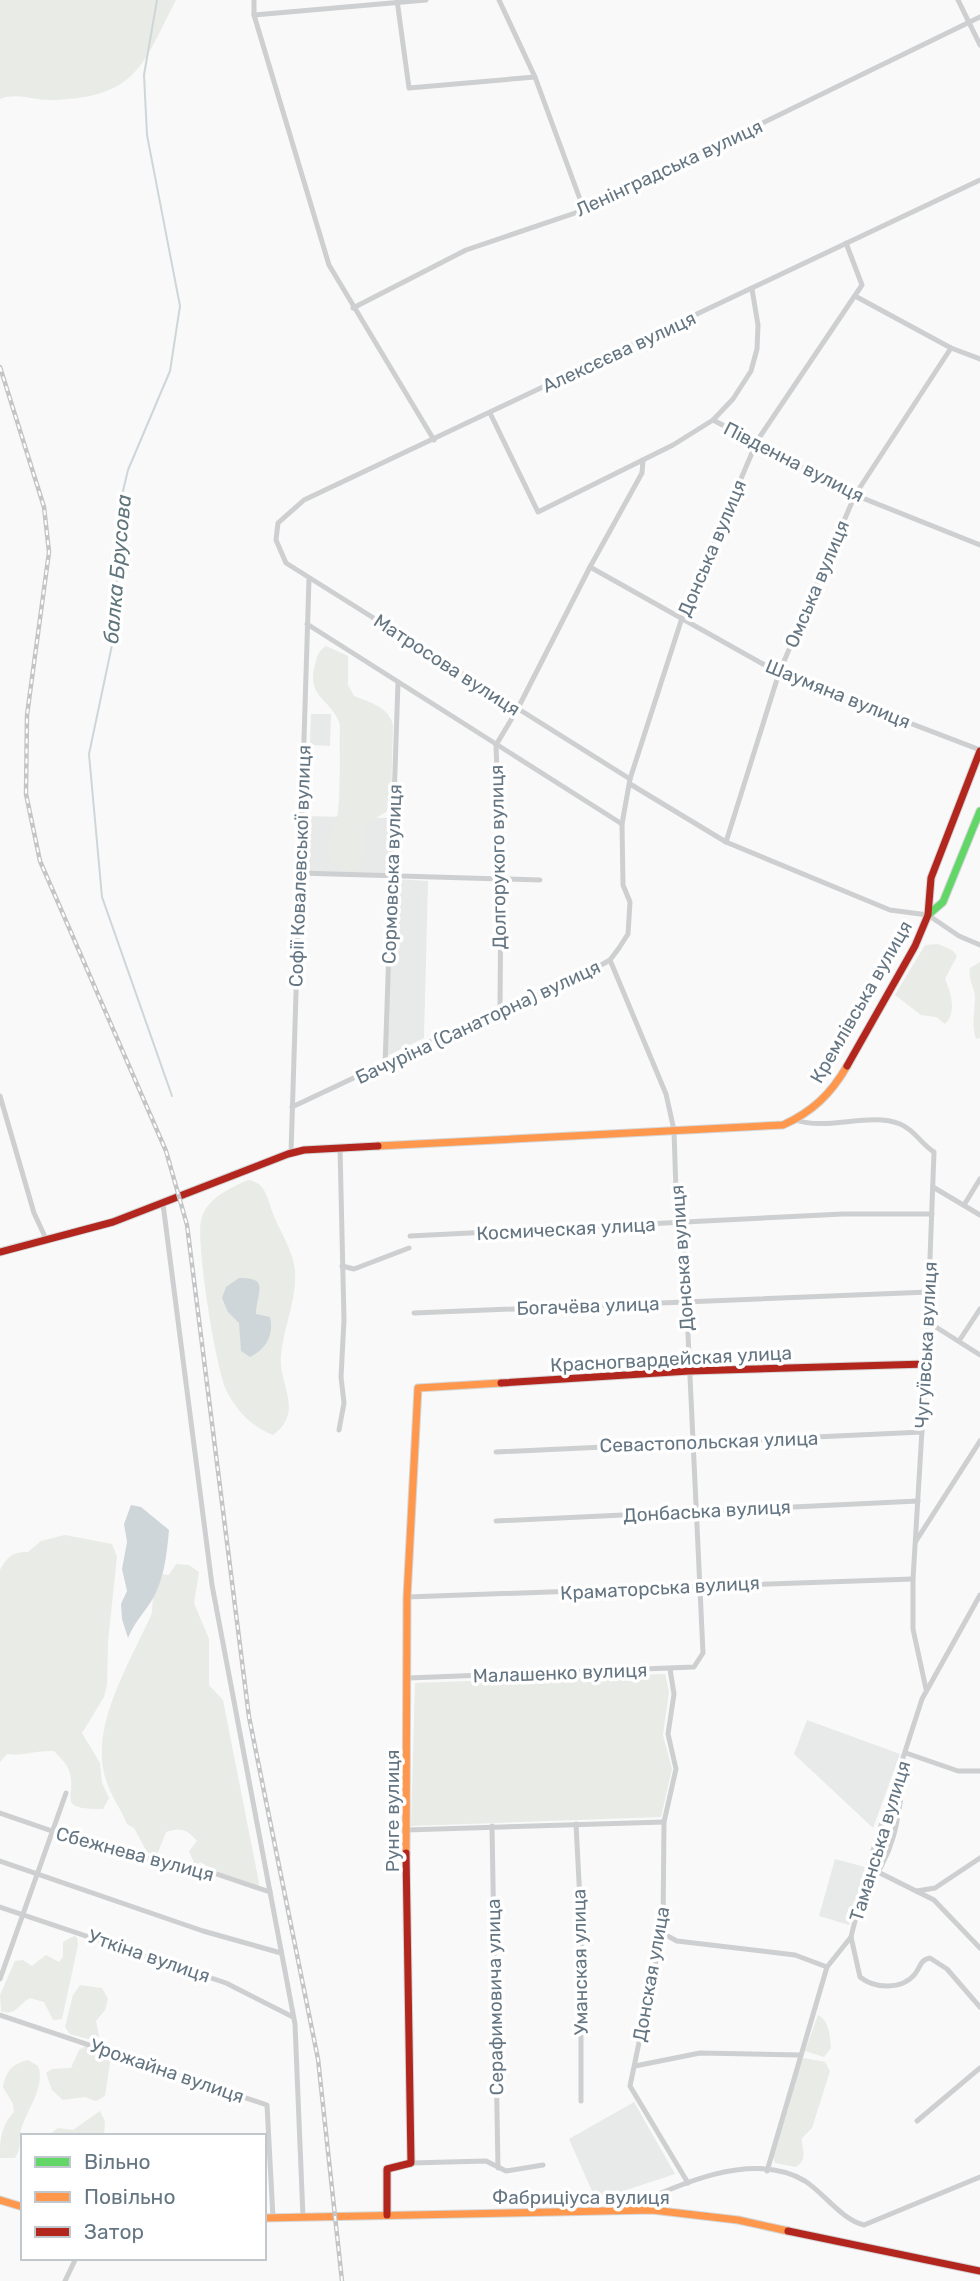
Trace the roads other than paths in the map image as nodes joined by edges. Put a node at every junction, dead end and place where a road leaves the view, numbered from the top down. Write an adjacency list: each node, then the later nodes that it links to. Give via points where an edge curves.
1 (254, 0): 6 (street)
2 (426, 0): 5 (street)
3 (499, 0): 10 (street)
4 (958, 0): 8 (street)
5 (397, 2): 6 (street); 10 (street, via 409,88)
6 (254, 15): 16 (street, via 329,265)
7 (980, 17): 8 (street, Ленінградська вулиця)
8 (969, 23): 9 (street); 12 (street, Ленінградська вулиця)
9 (980, 45)
10 (535, 78): 12 (street)
11 (980, 180): 13 (street, Алексєєва вулиця)
12 (584, 209): 16 (street, Ленінградська вулиця, via 466,250)
13 (846, 243): 14 (street, Алексєєва вулиця); 15 (street, via 862,285)
14 (752, 289): 19 (street, Алексєєва вулиця); 20 (street, via 758,325 751,371)
15 (855, 296): 17 (street); 22 (street, Донська вулиця)
16 (354, 308): 21 (street)
17 (951, 348): 18 (street); 24 (street, Омська вулиця)
18 (980, 359)
19 (490, 413): 21 (street, Алексєєва вулиця); 23 (street, Південна вулиця, via 538,512)
20 (713, 420): 22 (street, Південна вулиця); 23 (street, Південна вулиця)
21 (434, 440): 25 (street, Алексєєва вулиця, via 304,500 278,523)
22 (757, 442): 24 (street, Південна вулиця); 29 (street, Донська вулиця)
23 (643, 460): 27 (street, via 642,473)
24 (855, 495): 26 (street, Південна вулиця); 31 (street, Омська вулиця)
25 (276, 540): 28 (street, Матросова вулиця, via 286,562)
26 (980, 545)
27 (590, 567): 29 (street, Шаумяна вулиця); 33 (street)
28 (309, 579): 30 (street, Софії Ковалевської вулиця); 33 (street, Матросова вулиця)
29 (682, 618): 31 (street, Шаумяна вулиця); 36 (street, Донська вулиця)
30 (307, 624): 32 (street, Матросова вулиця); 40 (street, Софії Ковалевської вулиця)
31 (779, 673): 35 (street, Шаумяна вулиця); 39 (street, Омська вулиця)
32 (398, 682): 34 (street, Матросова вулиця); 41 (street, Сормовська вулиця)
33 (517, 710): 34 (street, Долгорукого вулиця); 36 (street, Матросова вулиця)
34 (496, 744): 38 (street, Матросова вулиця); 43 (street, Долгорукого вулиця)
35 (980, 750): 44 (street, Кремлівська вулиця, via 931,878)
36 (630, 781): 38 (street, Донська вулиця); 39 (street, Матросова вулиця)
37 (980, 811): 44 (street, Кремлівська вулиця, via 943,902)
38 (622, 824): 46 (street, Бачуріна (Санаторна) вулиця, via 623,885 630,902 628,934)
39 (726, 842): 44 (street, Матросова вулиця, via 890,910)
40 (299, 873): 41 (street); 50 (street, Софії Ковалевської вулиця)
41 (392, 878): 43 (street); 48 (street, Сормовська вулиця)
42 (540, 880): 43 (street)
43 (501, 881): 47 (street, Долгорукого вулиця)
44 (928, 915): 45 (street, Матросова вулиця); 51 (street, Кремлівська вулиця, via 834,1088 806,1115)
45 (980, 945)
46 (610, 960): 47 (street, Бачуріна (Санаторна) вулиця); 52 (street, Донська вулиця, via 666,1094)
47 (500, 1009): 48 (street, Бачуріна (Санаторна) вулиця)
48 (385, 1066): 50 (street, Бачуріна (Санаторна) вулиця)
49 (0, 1096): 63 (street, via 34,1213)
50 (292, 1107): 54 (street, Софії Ковалевської вулиця)
51 (794, 1120): 52 (street, Кремлівська вулиця, via 783,1125); 56 (street, Чугуївська вулиця, via 811,1126 899,1124 934,1153)
52 (674, 1130): 53 (street); 61 (street, Донська вулиця)
53 (340, 1148): 54 (street); 66 (street)
54 (291, 1153): 57 (street)
55 (980, 1179): 58 (street)
56 (933, 1187): 58 (street); 59 (street, Чугуївська вулиця)
57 (163, 1203): 63 (street); 108 (street, via 212,1585)
58 (964, 1205): 60 (street)
59 (932, 1214): 61 (street, Космическая улица); 67 (street, Чугуївська вулиця)
60 (980, 1215)
61 (677, 1223): 62 (street, Космическая улица); 68 (street, Донська вулиця, via 683,1228)
62 (410, 1236)
63 (47, 1241): 65 (street)
64 (409, 1248): 66 (street, via 354,1269)
65 (0, 1252)
66 (342, 1266): 77 (street, via 344,1403)
67 (929, 1292): 68 (street, Богачёва улица); 71 (street, Чугуївська вулиця)
68 (686, 1302): 70 (street, Богачёва улица); 75 (street, Донська вулиця)
69 (980, 1308): 72 (street)
70 (414, 1313)
71 (928, 1322): 72 (street); 74 (street, Чугуївська вулиця)
72 (959, 1341): 73 (street)
73 (980, 1355)
74 (926, 1364): 75 (street, Красногвардейская улица); 78 (street, Чугуївська вулиця)
75 (689, 1371): 76 (street, Красногвардейская улица); 80 (street, Донська вулиця)
76 (418, 1388): 89 (street, Рунге вулиця)
77 (339, 1430)
78 (922, 1432): 80 (street, Севастопольская улица); 82 (street, Чугуївська вулиця)
79 (980, 1441): 85 (street)
80 (693, 1442): 81 (street, Севастопольская улица); 83 (street, Донська вулиця)
81 (496, 1452)
82 (918, 1502): 83 (street, Донбаська вулиця); 85 (street, Чугуївська вулиця)
83 (696, 1511): 84 (street, Донбаська вулиця); 87 (street, Донська вулиця)
84 (496, 1521)
85 (915, 1544): 86 (street, Чугуївська вулиця)
86 (912, 1578): 87 (street, Краматорська вулиця); 93 (street, Чугуївська вулиця, via 914,1629)
87 (699, 1585): 89 (street, Краматорська вулиця); 90 (street, Донська вулиця)
88 (980, 1595): 93 (street, Таманська вулиця)
89 (407, 1597): 92 (street, Рунге вулиця)
90 (703, 1653): 91 (street, Малашенко вулиця, via 694,1667)
91 (670, 1669): 92 (street, Малашенко вулиця); 98 (street, Донская улица, via 674,1694 668,1734 677,1769)
92 (408, 1678): 101 (street, Рунге вулиця)
93 (926, 1689): 94 (street, Таманська вулиця)
94 (906, 1753): 95 (street, via 958,1770); 105 (street, via 897,1833); 109 (street, Таманська вулиця)
95 (980, 1771)
96 (66, 1793): 102 (street)
97 (0, 1813): 102 (street, Сбежнева вулиця)
98 (664, 1822): 99 (street); 112 (street, Донская улица)
99 (576, 1824): 100 (street); 124 (street, Уманская улица)
100 (492, 1826): 101 (street); 128 (street, Серафимовича улица)
101 (406, 1830): 126 (street, Рунге вулиця)
102 (52, 1832): 106 (street); 108 (street, Сбежнева вулиця, via 113,1852 196,1867)
103 (980, 1858): 107 (street, via 935,1888)
104 (0, 1861): 106 (street)
105 (880, 1873): 107 (street); 109 (street)
106 (38, 1874): 111 (street); 115 (street)
107 (918, 1891): 114 (street, via 934,1899)
108 (270, 1892): 115 (street)
109 (862, 1895): 113 (street, Таманська вулиця)
110 (0, 1907): 111 (street, Уткiна вулиця)
111 (23, 1914): 117 (street); 120 (street, Уткiна вулиця, via 226,1983)
112 (662, 1933): 116 (street, via 677,1941 795,1955); 122 (street, Донская улица)
113 (852, 1937): 116 (street, Таманська вулиця); 118 (street, via 860,1978 865,1981 899,1984 930,1958 947,1969)
114 (980, 1948)
115 (281, 1953): 120 (street)
116 (827, 1967): 121 (street, Таманська вулиця)
117 (0, 1979)
118 (980, 2007)
119 (0, 2015): 138 (street, Урожайна вулиця, via 267,2105)
120 (293, 2017): 136 (street)
121 (799, 2055): 122 (street, via 700,2053); 129 (street, Таманська вулиця)
122 (635, 2066): 131 (street, Донская улица, via 630,2086)
123 (980, 2068): 125 (street)
124 (581, 2101)
125 (917, 2122)
126 (411, 2163): 128 (street, via 486,2161); 135 (street, via 387,2169)
127 (543, 2165): 128 (street, via 506,2171)
128 (498, 2168)
129 (766, 2171): 130 (street, via 799,2177 853,2222 864,2225); 131 (street, via 733,2169)
130 (980, 2177)
131 (688, 2183): 134 (street)
132 (0, 2200): 133 (street)
133 (21, 2206)
134 (624, 2210): 135 (street, Фабриціуса вулиця); 140 (street, Фабриціуса вулиця, via 738,2220)
135 (387, 2215): 136 (street, Фабриціуса вулиця)
136 (303, 2217): 138 (street, Фабриціуса вулиця)
137 (266, 2218): 138 (street, Фабриціуса вулиця)
138 (274, 2218)
139 (75, 2260): 141 (street)
140 (980, 2271)
141 (65, 2281)

